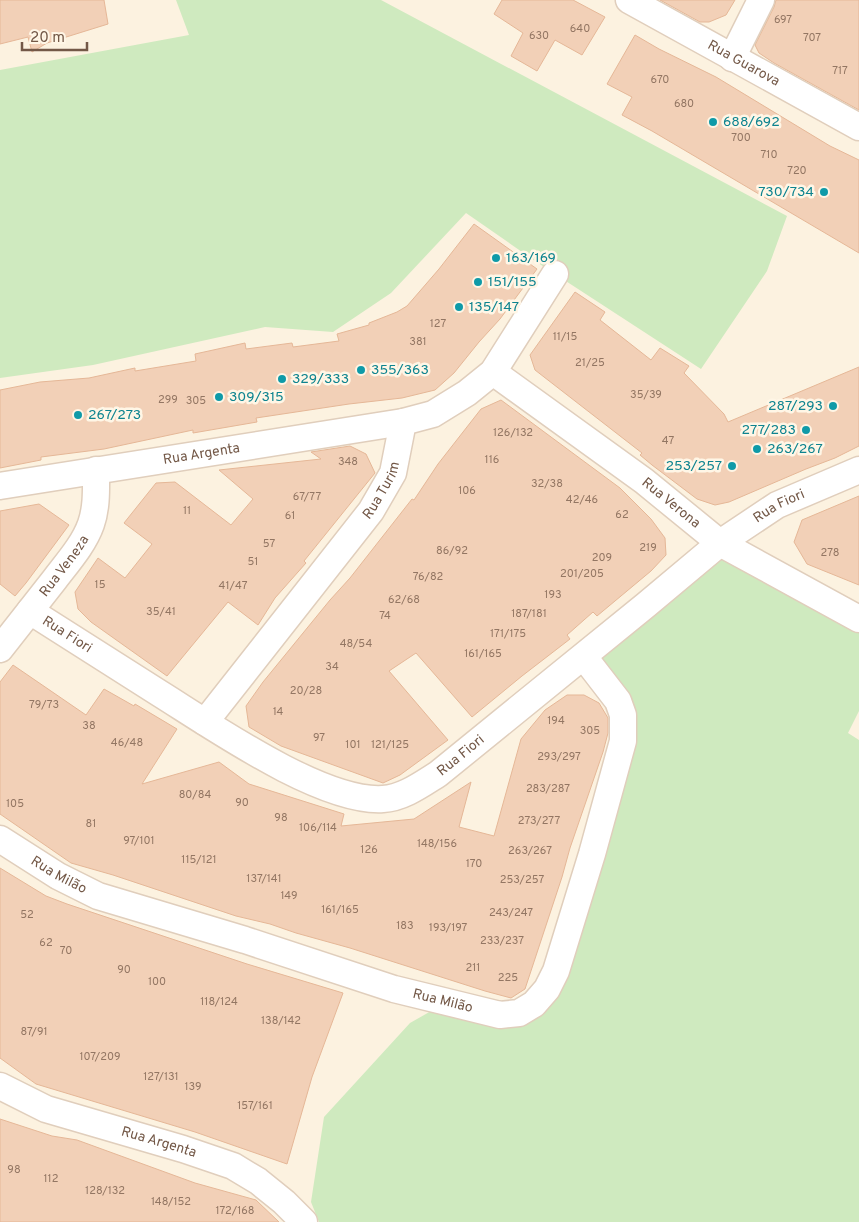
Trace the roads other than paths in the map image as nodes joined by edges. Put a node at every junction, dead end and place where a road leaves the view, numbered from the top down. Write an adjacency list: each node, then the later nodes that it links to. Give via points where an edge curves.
1 (628, 0): 3 (street, Rua Guarova)
2 (761, 0): 3 (street)
3 (732, 58): 4 (street, Rua Guarova)
4 (859, 127)
5 (556, 274): 6 (street)
6 (493, 372): 7 (street, via 433,414); 11 (street, Rua Verona, via 644,481)
7 (403, 422): 8 (street, Rua Argenta); 16 (street, Rua Turim, via 394,473 371,511)
8 (96, 470): 10 (street, Rua Argenta); 12 (street, Rua Veneza, via 91,523 84,538)
9 (859, 470): 11 (street, Rua Fiori, via 777,505)
10 (0, 486)
11 (720, 543): 13 (street, Rua Verona); 15 (street, Rua Fiori)
12 (30, 611): 14 (street, Rua Veneza); 16 (street, Rua Fiori)
13 (859, 619)
14 (0, 649)
15 (584, 656): 16 (street, Rua Fiori, via 438,774 405,793 385,799 364,799 334,790 285,769); 17 (street, Rua Milão, via 618,700 623,715 623,740 556,971 534,1004 520,1013 500,1016 394,989 106,899 58,876)
16 (205, 722)
17 (0, 839)
18 (0, 1086): 19 (street, Rua Argenta, via 46,1109 233,1166 258,1181)
19 (304, 1222)

